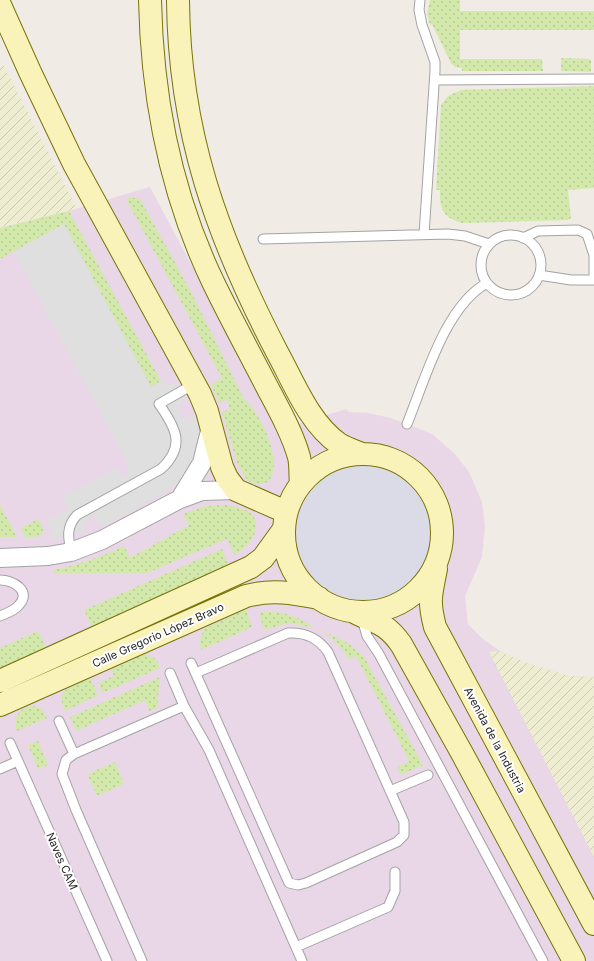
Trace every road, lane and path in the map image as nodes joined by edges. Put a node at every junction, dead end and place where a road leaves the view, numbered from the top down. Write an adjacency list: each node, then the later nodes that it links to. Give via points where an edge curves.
1 (150, 0): 18 (main road, via 151,46 156,87 173,172 190,225 213,282 280,412 299,458)
2 (178, 0): 17 (main road, via 181,67 195,149 212,206 238,272 315,420 340,444)
3 (420, 0): 6 (lane, via 418,10 435,62)
4 (0, 5): 14 (main road, via 74,164)
5 (594, 79): 6 (lane)
6 (435, 80): 7 (lane)
7 (424, 234): 9 (lane); 10 (lane, via 464,236)
8 (523, 238): 10 (lane, via 507,235); 11 (lane, via 534,246 539,255); 12 (lane, via 538,231 578,230 587,234 594,255)
9 (263, 239)
10 (489, 244): 13 (lane, via 481,263)
11 (539, 275): 12 (lane); 13 (lane, via 528,289 511,294 502,293)
12 (594, 280)
13 (487, 283): 15 (lane, via 461,304 448,324)
14 (194, 384): 16 (main road, via 205,405); 23 (lane, via 159,404 173,425 176,442 169,461 160,469 77,515 69,527)
15 (407, 424)
16 (211, 427): 19 (main road, via 222,468); 20 (street, via 202,463)
17 (362, 454): 18 (main road, via 348,455 325,463); 22 (main road, via 394,459 418,476 433,496 442,522)
18 (301, 484): 21 (main road, Calle Gregorio López Bravo)
19 (236, 490): 20 (street, via 202,491); 21 (main road)
20 (180, 499): 23 (street, via 102,540)
21 (285, 520): 26 (main road, via 286,549 290,564 298,578); 32 (main road, Calle Gregorio López Bravo, via 263,558 251,567)
22 (441, 549): 27 (main road, via 429,576 408,598 380,610); 43 (main road, Avenida de la Industria, via 430,595 435,627)
23 (72, 552): 24 (street)
24 (0, 558)
25 (0, 580): 28 (lane, via 15,583 22,598 13,610)
26 (320, 599): 27 (main road); 33 (main road, Calle Gregorio López Bravo, via 280,591 246,596)
27 (355, 613): 48 (lane); 49 (main road, via 387,628 401,644)
28 (0, 616)
29 (191, 663): 31 (lane)
30 (170, 673): 34 (lane)
31 (196, 673): 41 (lane, via 288,633 299,633 320,642 328,652); 41 (lane, via 289,883 306,883 397,842 404,835 404,822)
32 (0, 681)
33 (0, 705)
34 (184, 706): 37 (lane); 44 (lane, via 209,750)
35 (59, 722): 37 (lane)
36 (10, 743): 38 (lane, Naves CAM)
37 (74, 754): 46 (lane, via 66,760 62,774)
38 (18, 762): 39 (lane); 45 (lane, Naves CAM)
39 (0, 769)
40 (428, 775): 41 (lane)
41 (390, 791)
42 (395, 872): 44 (lane, via 395,891 388,907)
43 (594, 924)
44 (296, 947): 47 (lane)
45 (107, 961)
46 (142, 961)
47 (302, 961)
48 (543, 961)
49 (574, 961)

